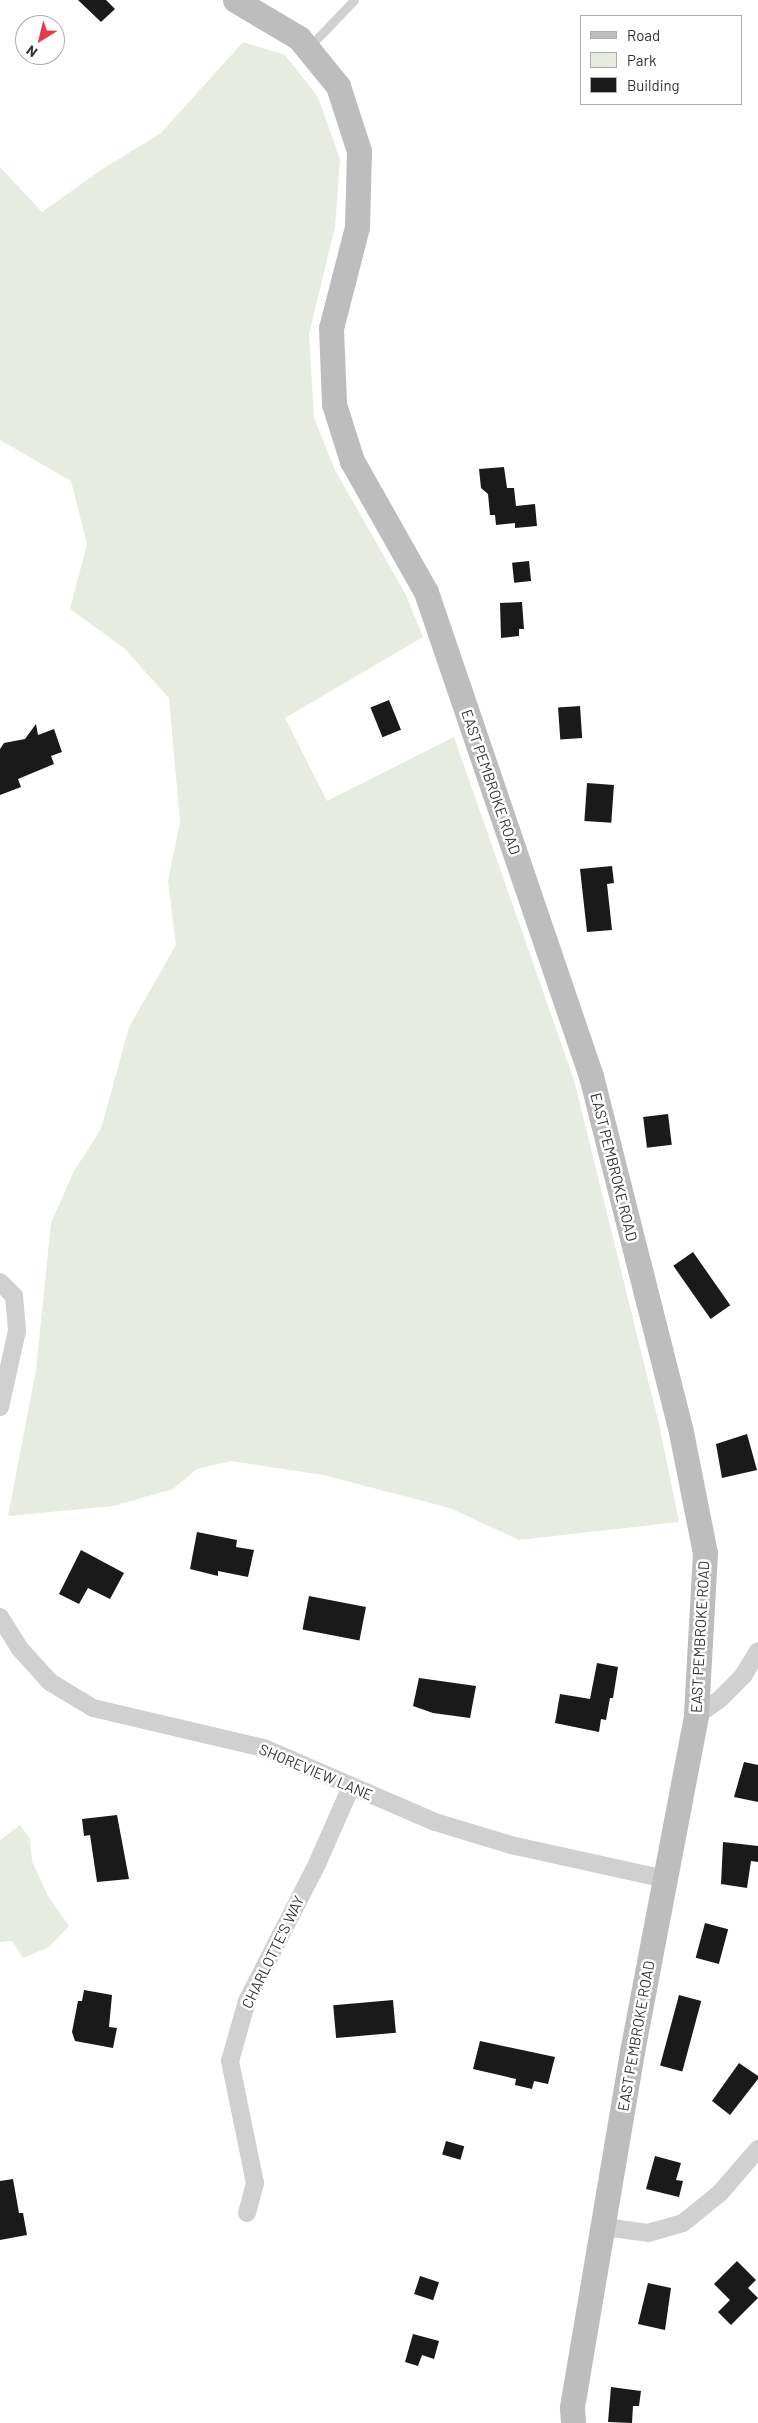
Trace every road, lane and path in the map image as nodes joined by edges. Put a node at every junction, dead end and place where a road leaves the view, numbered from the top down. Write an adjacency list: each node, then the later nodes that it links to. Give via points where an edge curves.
1 (235, 0): 3 (street, EAST PEMBROKE ROAD, via 298,38)
2 (354, 0): 3 (lane)
3 (308, 49): 8 (street, EAST PEMBROKE ROAD, via 338,86 359,151 357,227 330,328 334,404 352,461 426,592 591,1076 681,1432 704,1553)
4 (0, 1282): 5 (street, via 14,1296 17,1331)
5 (0, 1407)
6 (0, 1617): 9 (street, SHOREVIEW LANE, via 21,1650 50,1682 79,1702 264,1748)
7 (758, 1651): 8 (street, via 743,1676 720,1699)
8 (696, 1716): 10 (street, EAST PEMBROKE ROAD)
9 (351, 1787): 10 (street, SHOREVIEW LANE, via 436,1822 511,1845); 12 (street, CHARLOTTE'S WAY, via 317,1864 247,2001 230,2061 255,2182)
10 (665, 1879): 13 (street, EAST PEMBROKE ROAD, via 632,2052)
11 (758, 2149): 13 (street, via 720,2193 683,2223 648,2232)
12 (247, 2213)
13 (605, 2226): 14 (street, EAST PEMBROKE ROAD, via 578,2371)
14 (573, 2423)

